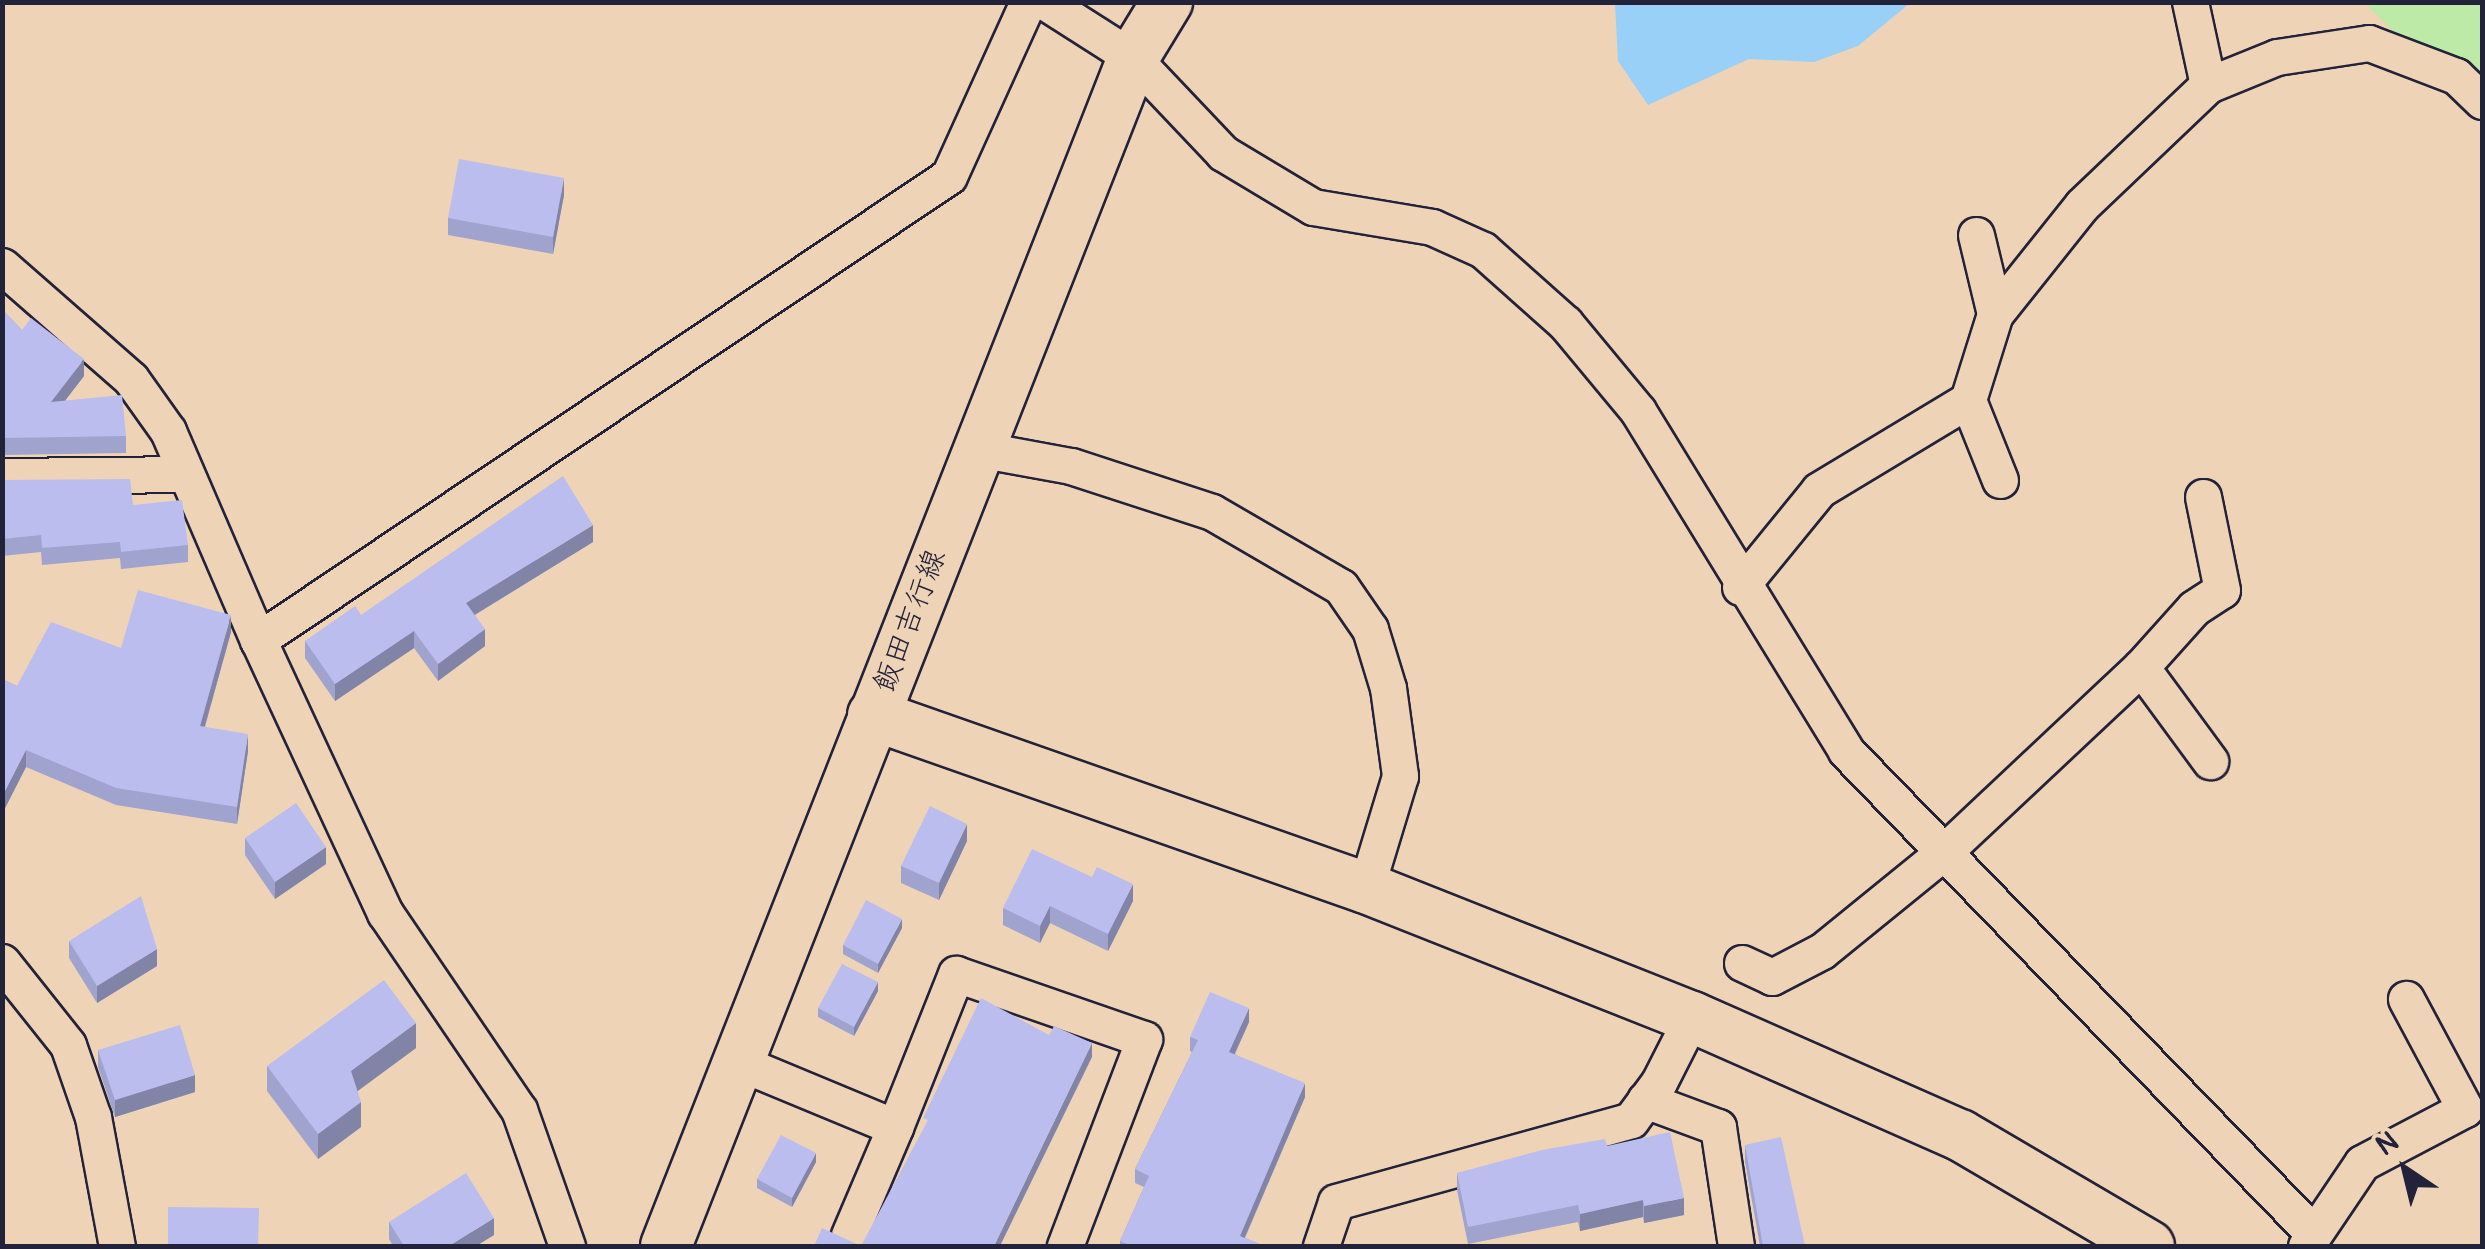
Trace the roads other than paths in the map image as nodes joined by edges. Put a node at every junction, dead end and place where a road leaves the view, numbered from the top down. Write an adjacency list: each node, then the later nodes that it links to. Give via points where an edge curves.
1 (1028, 2): 18 (street, via 949,176)
2 (1045, 2): 5 (street)
3 (1167, 2): 5 (street, 飯田吉行線)
4 (2190, 2): 6 (street)
5 (1132, 58): 12 (street, 飯田吉行線); 17 (street, via 1222,153 1313,207 1432,227 1483,250 1565,323 1638,411)
6 (2208, 85): 7 (street, via 2277,57 2369,43 2456,76); 10 (street, via 2082,204)
7 (2482, 101)
8 (1976, 235): 10 (street)
9 (2, 266): 13 (street, via 131,379 168,431)
10 (1995, 314): 11 (street)
11 (1968, 400): 15 (street); 17 (street, via 1819,490)
12 (978, 449): 20 (street, 飯田吉行線); 23 (street, via 1071,466 1212,512 1341,587 1370,629 1400,776)
13 (186, 474): 14 (street); 18 (street)
14 (2, 476)
15 (2000, 480)
16 (2203, 497): 19 (street, via 2222,590 2194,608)
17 (1740, 586): 22 (street, via 1846,751)
18 (258, 640): 34 (street, via 385,913 520,1110)
19 (2141, 667): 21 (street); 22 (street)
20 (873, 715): 23 (street); 28 (street, 飯田吉行線)
21 (2210, 761)
22 (1945, 851): 25 (street, via 1822,952 1772,977); 32 (street)
23 (1366, 888): 27 (street)
24 (2, 962): 33 (street, via 68,1046 93,1117)
25 (1742, 963)
26 (2406, 999): 32 (street, via 2464,1110 2362,1163)
27 (1692, 1017): 29 (street); 39 (street, via 1960,1134)
28 (738, 1062): 30 (street); 35 (street, 飯田吉行線)
29 (1646, 1100): 37 (street, via 1630,1120 1336,1202); 38 (street, via 1718,1126)
30 (895, 1126): 31 (street); 36 (street, via 956,974 1144,1039)
31 (848, 1235)
32 (2309, 1239)
33 (118, 1246)
34 (567, 1246)
35 (666, 1246)
36 (1065, 1246)
37 (1321, 1246)
38 (1736, 1246)
39 (2149, 1246)

